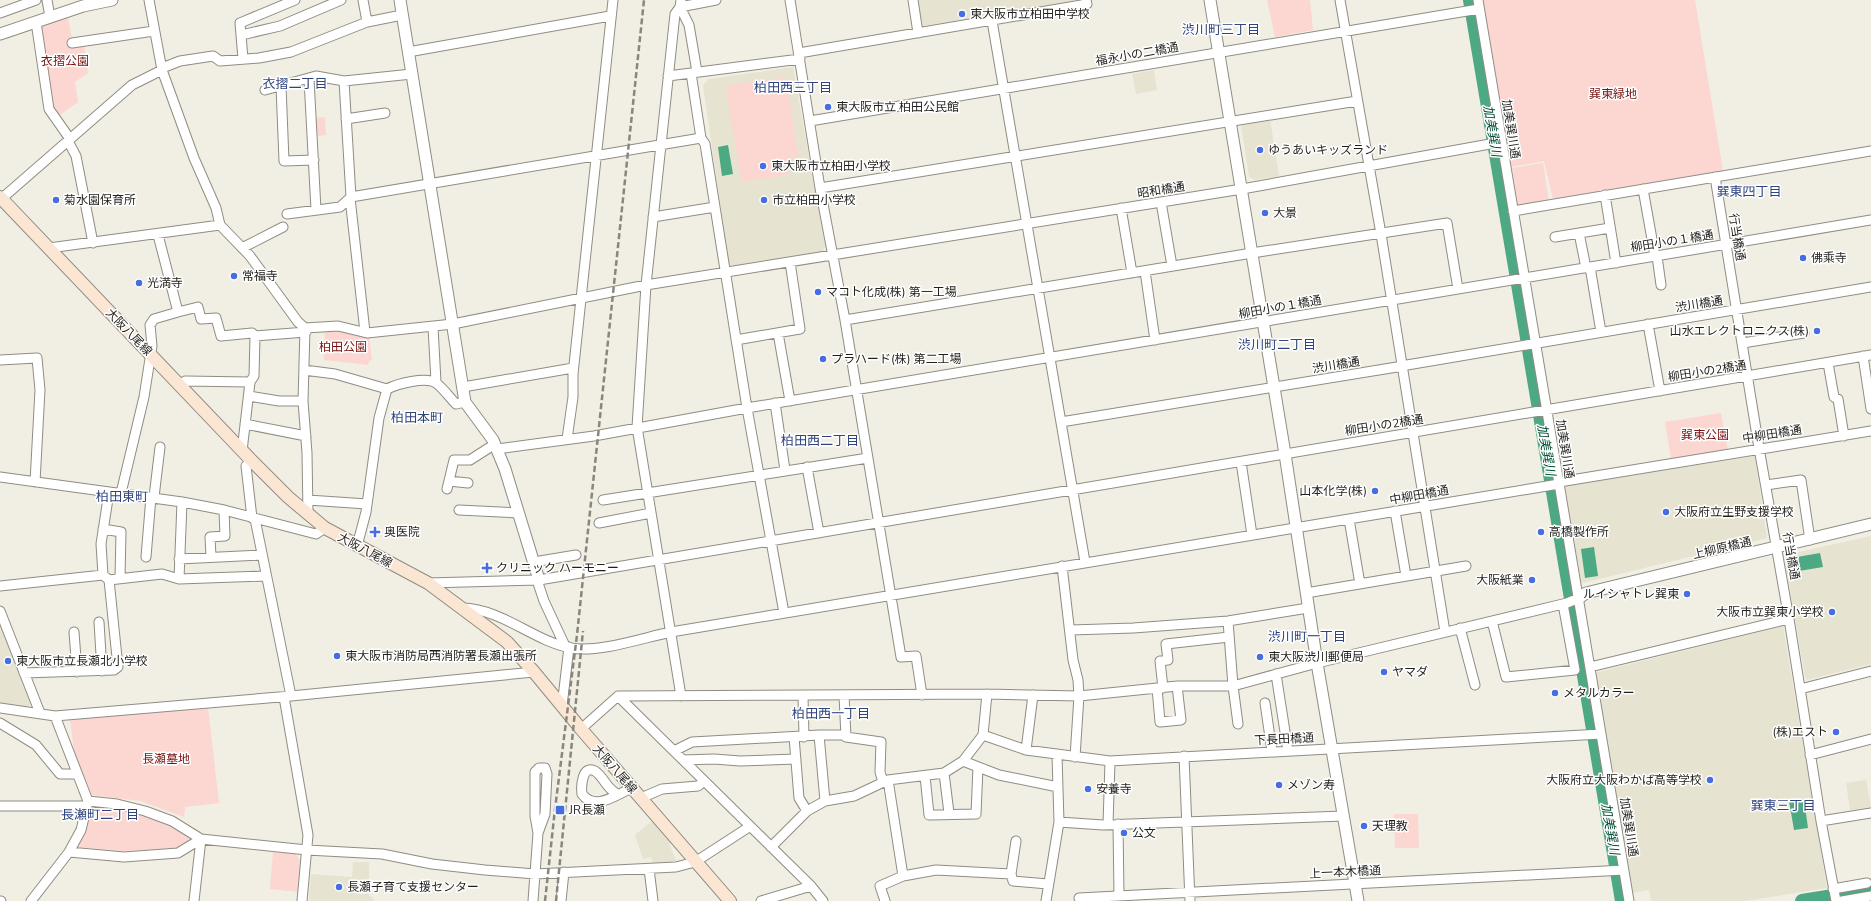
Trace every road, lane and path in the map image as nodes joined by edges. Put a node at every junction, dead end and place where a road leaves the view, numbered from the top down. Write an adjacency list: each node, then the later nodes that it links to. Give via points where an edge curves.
1 (36, 0): 18 (street)
2 (47, 0): 21 (street)
3 (112, 0): 21 (street)
4 (150, 0): 25 (street)
5 (295, 0): 29 (street, via 240,23)
6 (341, 0): 29 (street, via 280,26)
7 (363, 0): 24 (street)
8 (400, 0): 19 (street)
9 (612, 0): 20 (street)
10 (716, 0): 16 (street)
11 (790, 0): 33 (street)
12 (913, 0): 27 (street)
13 (1086, 0): 22 (street, via 1087,4)
14 (1210, 0): 32 (street)
15 (1340, 0): 26 (street)
16 (680, 3): 36 (street, via 689,25); 38 (street, via 675,14)
17 (1479, 6): 26 (street, 福永小の二橋通, via 1468,11); 51 (street, 加美巽川通)
18 (0, 13)
19 (402, 16): 24 (street); 31 (street)
20 (610, 16): 31 (street); 54 (street)
21 (50, 17): 23 (street)
22 (992, 21): 27 (street); 42 (street)
23 (36, 22): 28 (street); 50 (street, via 49,109)
24 (367, 22): 34 (street, via 291,52)
25 (154, 31): 30 (street); 35 (street)
26 (1346, 31): 32 (street, 福永小の二橋通); 44 (street)
27 (918, 33): 33 (street)
28 (0, 34)
29 (241, 35): 34 (street)
30 (72, 43)
31 (408, 52): 37 (street)
32 (1219, 52): 42 (street, 福永小の二橋通); 48 (street)
33 (799, 56): 36 (street); 47 (street)
34 (243, 59): 35 (street, via 220,61 213,56 180,61)
35 (162, 69): 50 (street, via 132,85); 75 (street, via 194,158 216,208)
36 (694, 73): 38 (street); 49 (street)
37 (412, 74): 40 (street); 59 (street)
38 (668, 76): 52 (street)
39 (309, 79): 40 (street, via 316,76); 41 (street); 56 (street)
40 (344, 81): 46 (street)
41 (281, 86): 43 (street); 56 (street, via 284,161)
42 (1003, 89): 47 (street, 福永小の二橋通); 55 (street)
43 (265, 90)
44 (1357, 101): 48 (street); 57 (street)
45 (385, 113): 46 (street)
46 (346, 119): 64 (street)
47 (810, 121): 60 (street)
48 (1230, 121): 55 (street); 61 (street)
49 (701, 138): 52 (street); 67 (street, via 705,144)
50 (69, 140): 65 (street); 82 (street, via 76,156)
51 (1502, 142): 57 (street, 昭和橋通); 70 (street, 加美巽川通)
52 (661, 146): 54 (street); 72 (street)
53 (1871, 150): 58 (street)
54 (596, 156): 59 (street); 102 (street)
55 (1015, 156): 60 (street); 74 (street)
56 (314, 160): 69 (street)
57 (1369, 165): 61 (street, 昭和橋通); 79 (street)
58 (1715, 177): 62 (street); 83 (street, 行当橋通)
59 (430, 185): 64 (street); 108 (street)
60 (820, 188): 87 (street)
61 (1242, 189): 66 (street, 昭和橋通); 86 (street)
62 (1643, 189): 63 (street); 88 (street)
63 (1605, 195): 70 (street); 77 (street)
64 (350, 197): 69 (street, via 340,207); 112 (street)
65 (1, 198): 84 (main road, 大阪八尾線)
66 (1161, 202): 68 (street, 昭和橋通); 91 (street)
67 (715, 207): 72 (street); 94 (street)
68 (1122, 208): 74 (street, 昭和橋通); 95 (street)
69 (316, 210): 71 (street)
70 (1513, 211): 96 (street, 加美巽川通)
71 (286, 214)
72 (653, 217): 97 (street)
73 (1871, 220): 83 (street, 柳田小の１橋通)
74 (1027, 224): 87 (street, 昭和橋通); 100 (street)
75 (220, 226): 80 (street); 85 (street)
76 (283, 227): 85 (street)
77 (1610, 228): 78 (street); 90 (street)
78 (1579, 233): 81 (street); 92 (street)
79 (1381, 234): 86 (street); 101 (street, via 1447,223); 103 (street)
80 (158, 235): 82 (street); 105 (street)
81 (1555, 237)
82 (93, 243): 84 (street)
83 (1726, 244): 88 (street, 柳田小の１橋通); 104 (street, 行当橋通)
84 (49, 248): 121 (main road, 大阪八尾線)
85 (242, 248): 111 (street)
86 (1252, 253): 91 (street); 107 (street)
87 (834, 255): 89 (street, 昭和橋通); 106 (street)
88 (1656, 256): 90 (street, 柳田小の１橋通); 98 (street)
89 (790, 262): 94 (street, 昭和橋通); 114 (street, via 800,329)
90 (1616, 263): 92 (street, 柳田小の１橋通)
91 (1172, 266): 93 (street)
92 (1588, 268): 96 (street, 柳田小の１橋通); 113 (street)
93 (1144, 271): 95 (street); 118 (street)
94 (725, 273): 97 (street, 昭和橋通); 117 (street)
95 (1132, 273): 100 (street)
96 (1520, 279): 101 (street, 柳田小の１橋通); 120 (street, 加美巽川通)
97 (646, 285): 102 (street, 昭和橋通); 148 (street)
98 (1662, 285)
99 (1871, 287): 104 (street, 渋川橋通)
100 (1038, 289): 106 (street); 123 (street)
101 (1458, 289): 103 (street, 柳田小の１橋通)
102 (581, 297): 108 (street, 昭和橋通); 127 (street)
103 (1391, 300): 107 (street, 柳田小の１橋通); 126 (street)
104 (1737, 310): 109 (street, 渋川橋通); 119 (street, 行当橋通)
105 (178, 312): 116 (street, 昭和橋通, via 198,307 202,319 216,318 221,336 252,333); 121 (street, via 154,319 150,324)
106 (845, 320): 136 (street)
107 (1264, 322): 118 (street, 柳田小の１橋通); 134 (street)
108 (453, 324): 110 (street, 昭和橋通); 133 (street)
109 (1648, 324): 113 (street, 渋川橋通); 137 (street)
110 (433, 326): 112 (street, 昭和橋通); 131 (street)
111 (305, 330): 112 (street, 昭和橋通, via 338,326); 116 (street, 昭和橋通); 128 (street)
112 (365, 332)
113 (1602, 332): 120 (street, 渋川橋通)
114 (778, 333): 117 (street); 140 (street)
115 (1804, 333): 119 (street)
116 (255, 336): 130 (street, via 254,376)
117 (736, 340): 143 (street)
118 (1155, 340): 123 (street, 柳田小の１橋通)
119 (1743, 343): 129 (street, 行当橋通)
120 (1530, 344): 126 (street, 渋川橋通); 145 (street, 加美巽川通)
121 (151, 354): 132 (main road, 大阪八尾線); 172 (street, via 144,397)
122 (1867, 356): 125 (street, 柳田小の2橋通); 144 (street)
123 (1050, 358): 136 (street, 柳田小の１橋通); 146 (street)
124 (0, 360): 166 (street, via 37,358 40,390)
125 (1828, 363): 129 (street, 柳田小の2橋通); 152 (street, via 1834,397 1838,399)
126 (1402, 367): 134 (street, 渋川橋通); 150 (street)
127 (573, 368): 133 (street); 153 (street, via 573,397)
128 (304, 370): 135 (street, via 335,374); 139 (street)
129 (1748, 376): 137 (street, 柳田小の2橋通); 156 (street, 行当橋通)
130 (250, 382): 132 (street, via 185,382); 138 (street)
131 (436, 382): 135 (street, via 405,382); 141 (street, via 456,404)
132 (180, 385): 157 (main road, 大阪八尾線)
133 (463, 387): 141 (street)
134 (1274, 387): 146 (street, 渋川橋通); 158 (street)
135 (387, 389): 178 (street, via 379,418)
136 (857, 390): 140 (street, 柳田小の１橋通); 159 (street)
137 (1660, 391): 145 (street, 柳田小の2橋通)
138 (249, 396): 139 (street, via 278,401); 147 (street)
139 (303, 401): 151 (street)
140 (790, 401): 142 (street, 柳田小の１橋通)
141 (465, 402): 154 (street)
142 (774, 403): 143 (street, 柳田小の１橋通); 163 (street)
143 (747, 408): 148 (street, 柳田小の１橋通); 164 (street)
144 (1871, 409)
145 (1541, 411): 150 (street, 柳田小の2橋通); 168 (street, 加美巽川通)
146 (1061, 422): 170 (street)
147 (245, 424): 151 (street); 157 (street)
148 (637, 427): 153 (street, 柳田小の１橋通); 173 (street)
149 (1871, 431): 152 (street, 中柳田橋通)
150 (1412, 432): 158 (street, 柳田小の2橋通); 179 (street)
151 (306, 436): 175 (street)
152 (1844, 436): 156 (street, 中柳田橋通)
153 (568, 439): 154 (street, 柳田小の１橋通)
154 (496, 446): 167 (street, via 470,460 454,460 448,485); 183 (street)
155 (160, 447): 174 (street)
156 (1759, 448): 168 (street, 中柳田橋通); 169 (street, 行当橋通)
157 (242, 451): 160 (main road, 大阪八尾線)
158 (1285, 454): 161 (street, 柳田小の2橋通); 192 (street)
159 (868, 458): 162 (street); 189 (street)
160 (251, 460): 185 (main road, 大阪八尾線); 186 (street, via 246,466)
161 (1241, 462): 170 (street, 柳田小の2橋通); 195 (street)
162 (807, 467): 163 (street); 194 (street)
163 (785, 470): 164 (street)
164 (759, 474): 173 (street); 197 (street)
165 (0, 477): 166 (street)
166 (35, 482): 171 (street)
167 (468, 483)
168 (1555, 484): 179 (street, 中柳田橋通); 222 (street, 加美巽川通, via 1576,586)
169 (1766, 485): 196 (street, via 1801,480); 199 (street, 行当橋通)
170 (1073, 490): 189 (street, 柳田小の2橋通); 207 (street)
171 (109, 492): 172 (street); 193 (street)
172 (121, 492): 174 (street)
173 (648, 492): 176 (street); 184 (street)
174 (153, 497): 177 (street); 202 (street)
175 (308, 500): 178 (street); 185 (street)
176 (603, 500)
177 (182, 502): 180 (street); 204 (street)
178 (367, 504): 198 (street)
179 (1425, 506): 182 (street, 中柳田橋通); 210 (street)
180 (224, 510): 186 (street); 203 (street, via 225,536 210,537)
181 (459, 510): 183 (street)
182 (1395, 511): 187 (street, 中柳田橋通); 212 (street)
183 (520, 512): 206 (street)
184 (651, 513): 188 (street); 205 (street)
185 (308, 514): 191 (main road, 大阪八尾線)
186 (254, 518): 191 (street, via 316,534); 200 (street)
187 (1349, 519): 192 (street, 中柳田橋通); 218 (street)
188 (599, 523)
189 (879, 523): 194 (street, 柳田小の2橋通); 221 (street)
190 (1871, 524): 196 (street, 上柳原橋通)
191 (324, 528): 198 (main road, 大阪八尾線)
192 (1295, 528): 195 (street, 中柳田橋通); 220 (street)
193 (103, 529): 213 (street, via 101,544); 214 (street, via 121,532)
194 (819, 533): 197 (street, 柳田小の2橋通)
195 (1252, 535): 207 (street, 中柳田橋通)
196 (1810, 540): 199 (street, 上柳原橋通)
197 (771, 541): 205 (street, 柳田小の2橋通); 226 (street)
198 (357, 546): 217 (main road, 大阪八尾線)
199 (1777, 548): 222 (street, 上柳原橋通, via 1586,593); 228 (street, 行当橋通)
200 (262, 555): 203 (street); 211 (street)
201 (576, 555): 206 (street)
202 (146, 557)
203 (211, 557): 204 (street)
204 (180, 559): 215 (street)
205 (659, 560): 216 (street, 柳田小の2橋通); 236 (street)
206 (534, 562): 216 (street)
207 (1086, 562): 208 (street, 中柳田橋通)
208 (1062, 566): 221 (street, 中柳田橋通); 234 (street)
209 (1466, 566): 210 (street)
210 (1436, 571): 212 (street); 237 (street)
211 (266, 576): 215 (street); 257 (street)
212 (1406, 576): 218 (street)
213 (106, 578): 214 (street); 219 (street); 242 (street, via 118,666 114,670)
214 (120, 578): 215 (street, via 162,574)
215 (179, 579)
216 (538, 580): 217 (street, 柳田小の2橋通); 239 (street, via 544,602)
217 (428, 583): 223 (main road, 大阪八尾線)
218 (1360, 584): 220 (street)
219 (0, 586)
220 (1306, 594): 224 (street)
221 (891, 596): 226 (street, 中柳田橋通); 255 (street, via 901,657 916,656)
222 (1571, 601): 230 (street); 230 (street, via 1575,670 1506,678); 241 (street, 加美巽川通)
223 (462, 608): 227 (street, 中柳田橋通, via 476,608); 232 (main road, 大阪八尾線)
224 (1308, 608): 229 (street); 240 (street)
225 (0, 611): 246 (street)
226 (784, 613): 236 (street, 中柳田橋通)
227 (493, 614): 232 (street); 239 (street, 中柳田橋通)
228 (1789, 619): 241 (street); 252 (street, 行当橋通)
229 (1228, 620): 234 (street); 238 (street)
230 (1492, 621): 233 (street)
231 (99, 622): 242 (street)
232 (487, 626): 245 (main road, 大阪八尾線)
233 (1460, 628): 237 (street); 248 (street)
234 (1070, 630): 261 (street)
235 (74, 632): 244 (street)
236 (671, 632): 239 (street, 中柳田橋通, via 588,650); 259 (street)
237 (1445, 632): 240 (street)
238 (1229, 637): 250 (street); 251 (street, via 1166,644 1168,660 1160,661)
239 (567, 647): 263 (street)
240 (1317, 663): 247 (street); 277 (street)
241 (1590, 667): 273 (street, 加美巽川通)
242 (102, 671): 244 (street)
243 (1871, 671): 252 (street)
244 (77, 672): 246 (street)
245 (534, 672): 257 (street); 263 (main road, 大阪八尾線)
246 (24, 673): 265 (street)
247 (1276, 674): 250 (street); 281 (street)
248 (1475, 685)
249 (1177, 686): 250 (street); 251 (street); 251 (street, via 1181,720 1160,722)
250 (1233, 686): 268 (street)
251 (1160, 688): 261 (street)
252 (1800, 689): 283 (street, 行当橋通)
253 (987, 694): 255 (street); 256 (street); 272 (street)
254 (844, 695): 255 (street); 260 (street); 271 (street)
255 (922, 695)
256 (1033, 695): 261 (street); 278 (street)
257 (287, 696): 266 (street); 316 (street, via 308,835)
258 (618, 696): 259 (street); 269 (street); 279 (street)
259 (681, 696): 260 (street)
260 (804, 696): 274 (street)
261 (1079, 696): 285 (street)
262 (1265, 702): 280 (street)
263 (562, 706): 269 (main road, 大阪八尾線)
264 (0, 708): 265 (street)
265 (40, 713): 266 (street)
266 (55, 716): 292 (street)
267 (0, 723): 292 (street, via 36,745 60,774)
268 (1238, 724)
269 (581, 729): 296 (main road, 大阪八尾線)
270 (819, 735): 271 (street); 274 (street); 300 (street)
271 (846, 735): 295 (street, via 846,738 881,742 880,772)
272 (983, 735): 278 (street, 下長田橋通); 288 (street)
273 (1596, 735): 277 (street, 下長田橋通); 320 (street, 加美巽川通)
274 (804, 736): 275 (street)
275 (794, 737): 279 (street, via 692,742); 286 (street)
276 (1871, 739): 283 (street)
277 (1331, 748): 281 (street, 下長田橋通); 306 (street)
278 (1026, 750): 282 (street, 下長田橋通)
279 (674, 751): 287 (street)
280 (1272, 751): 281 (street, 下長田橋通); 284 (street, 下長田橋通)
281 (1288, 751)
282 (1057, 755): 285 (street, 下長田橋通); 297 (street)
283 (1810, 755): 307 (street, 行当橋通)
284 (1184, 756): 289 (street, 下長田橋通); 309 (street)
285 (1075, 758): 289 (street, 下長田橋通)
286 (796, 759): 287 (street); 303 (street, via 799,798)
287 (683, 760): 294 (street)
288 (963, 761): 290 (street); 291 (street)
289 (1110, 761): 310 (street)
290 (978, 767): 297 (street, via 999,775); 305 (street, via 976,814)
291 (944, 773): 293 (street); 305 (street)
292 (77, 774): 301 (street)
293 (925, 776): 295 (street); 305 (street, via 930,815)
294 (704, 781): 299 (street, via 698,786 662,789); 311 (street)
295 (886, 781): 300 (street, via 854,796); 324 (street)
296 (632, 788): 298 (street); 299 (main road, 大阪八尾線)
297 (1058, 788): 308 (street)
298 (617, 794)
299 (641, 798): 318 (main road, 大阪八尾線)
300 (825, 801): 303 (street)
301 (88, 804): 302 (street); 313 (street, via 117,804 145,811 172,822); 317 (street, via 81,830)
302 (0, 806)
303 (807, 811): 315 (street)
304 (1871, 813): 307 (street)
305 (950, 814)
306 (1343, 816): 309 (street); 327 (street)
307 (1821, 821): 332 (street, 行当橋通)
308 (1059, 822): 310 (street); 326 (street, via 1055,856)
309 (1186, 822): 310 (street); 330 (street)
310 (1113, 824): 329 (street)
311 (749, 826): 315 (street); 318 (street)
312 (538, 833): 312 (street, via 535,816 535,772 539,768 545,768 545,814); 322 (street)
313 (201, 839): 316 (street); 317 (street, via 178,853 124,858); 336 (street)
314 (1016, 841): 323 (street)
315 (770, 847): 328 (street)
316 (307, 850): 322 (street, via 382,854 432,864); 337 (street)
317 (69, 852): 335 (street)
318 (695, 862): 319 (street); 341 (main road, 大阪八尾線)
319 (649, 870): 321 (street); 340 (street)
320 (1619, 870): 327 (street, 上一本木橋通); 346 (street, 加美巽川通)
321 (564, 872): 322 (street); 339 (street)
322 (535, 874): 338 (street)
323 (1011, 874): 324 (street, via 936,870); 326 (street, via 1013,882)
324 (903, 876): 334 (street, via 880,886)
325 (1867, 883): 332 (street)
326 (1048, 884): 344 (street)
327 (1355, 884): 330 (street, 上一本木橋通); 345 (street)
328 (811, 886): 342 (street); 343 (street)
329 (1119, 896): 330 (street, 上一本木橋通); 333 (street, 上一本木橋通)
330 (1190, 896)
331 (1871, 896): 332 (street)
332 (1836, 897)
333 (1079, 898)
334 (883, 900)
335 (31, 901)
336 (194, 901)
337 (302, 901)
338 (533, 901)
339 (561, 901)
340 (653, 901)
341 (730, 901)
342 (762, 901)
343 (823, 901)
344 (1046, 901)
345 (1358, 901)
346 (1629, 901)

